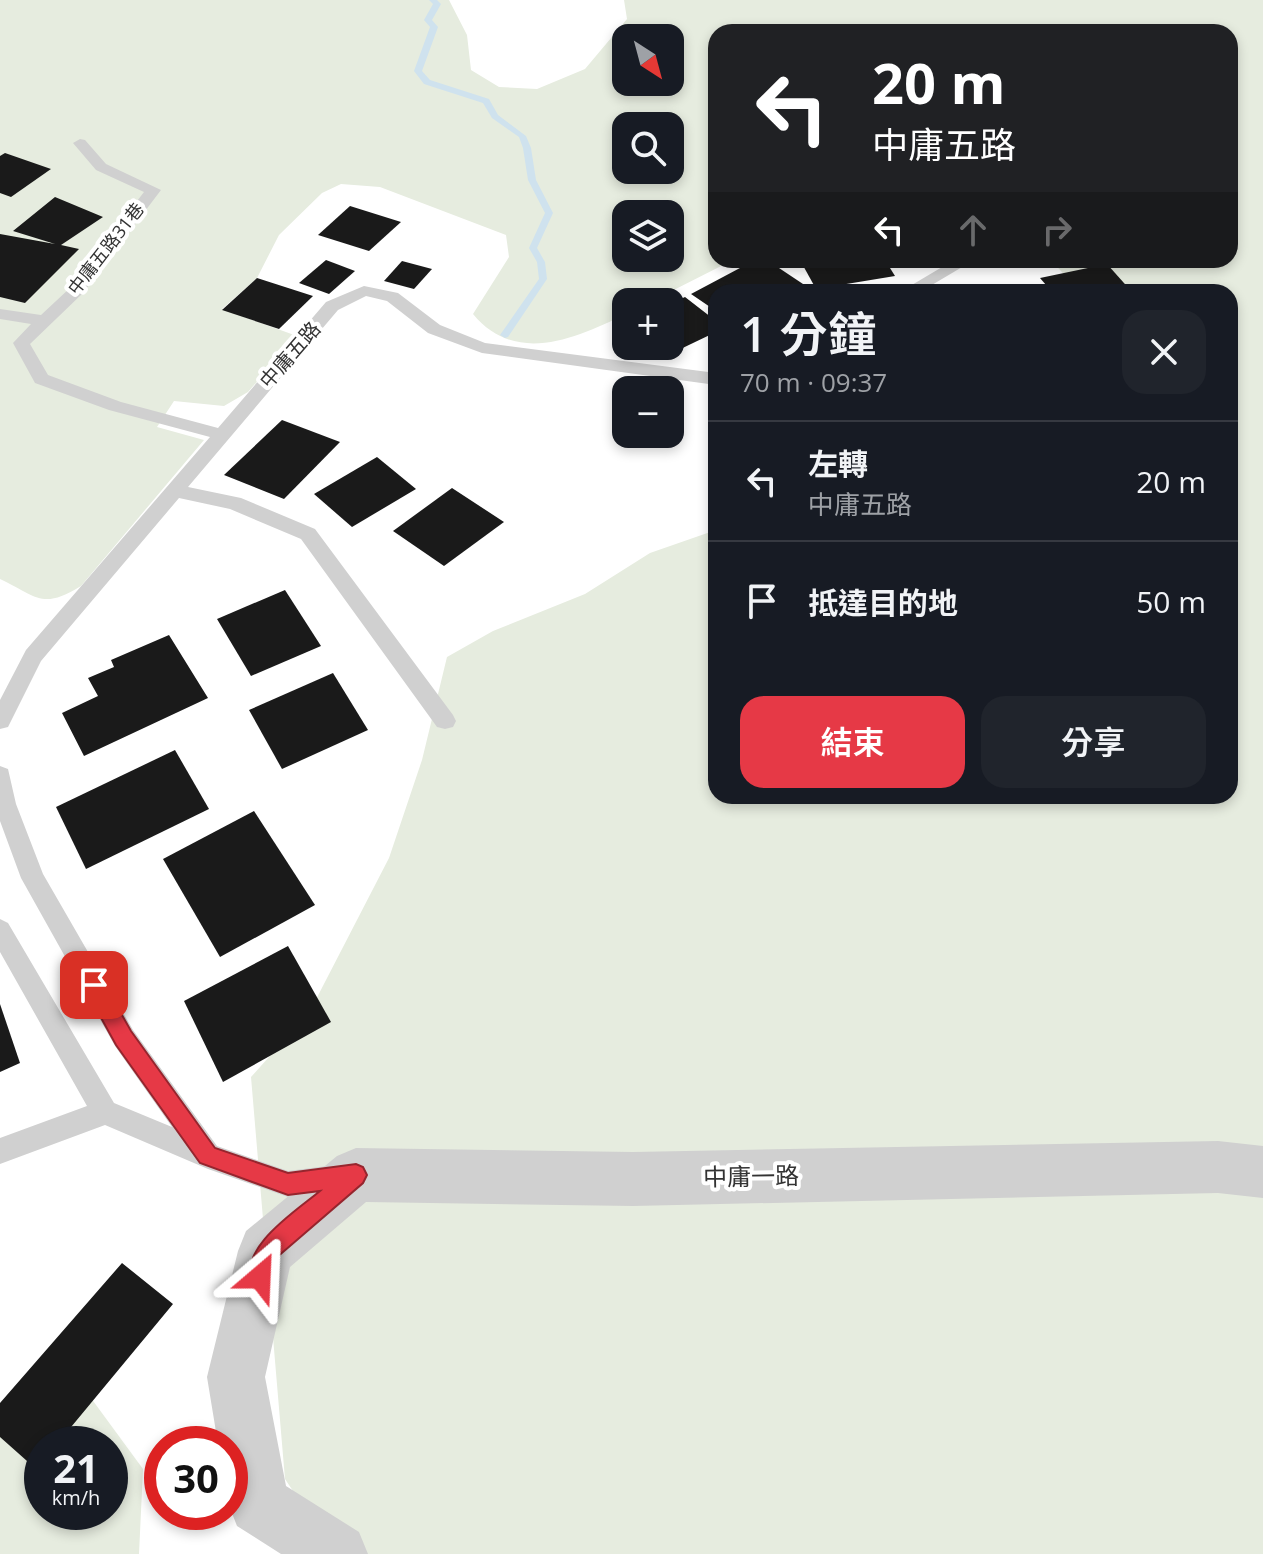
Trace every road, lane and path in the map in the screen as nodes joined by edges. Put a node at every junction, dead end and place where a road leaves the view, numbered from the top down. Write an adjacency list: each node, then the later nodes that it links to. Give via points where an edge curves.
1 (80, 143): 5 (lane, 中庸五路31巷, via 101,167 153,190 77,290)
2 (952, 268): 3 (lane)
3 (922, 284)
4 (0, 314): 5 (lane)
5 (44, 321): 7 (lane, 中庸五路31巷, via 21,343 41,379 115,406)
6 (708, 378): 7 (lane, 中庸五路, via 482,348 434,329 392,297 364,291 332,306)
7 (220, 434): 8 (lane, 中庸五路)
8 (173, 490): 9 (lane, 中庸五路, via 33,656); 10 (lane, via 234,503 308,534)
9 (0, 721)
10 (445, 721)
11 (0, 775): 15 (lane, via 5,804 33,878 124,1038)
12 (2, 937): 13 (lane)
13 (105, 1112): 14 (lane); 15 (lane)
14 (0, 1151)
15 (208, 1156): 17 (lane, via 288,1184)
16 (1263, 1172): 17 (street, 中庸一路, via 1218,1167 633,1179)
17 (356, 1175): 18 (street, via 266,1251 236,1377 259,1504)
18 (337, 1554)

